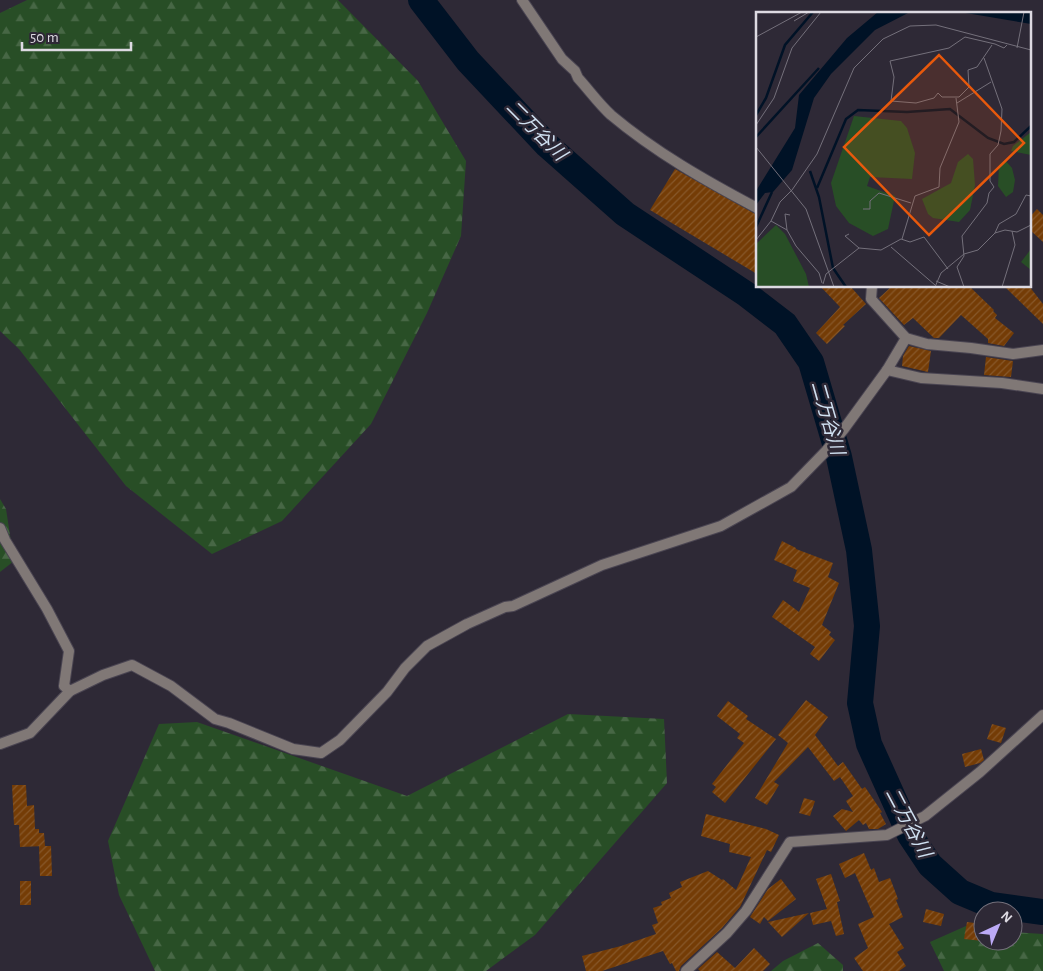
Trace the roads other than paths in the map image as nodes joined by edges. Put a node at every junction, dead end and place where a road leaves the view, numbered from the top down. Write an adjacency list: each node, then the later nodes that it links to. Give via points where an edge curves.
1 (522, 0): 2 (street, via 562,59 610,114 650,146)
2 (756, 207)
3 (872, 288): 4 (street, via 871,299)
4 (906, 338): 5 (street, via 927,344 1013,354); 6 (street)
5 (1043, 350)
6 (887, 370): 7 (street, via 922,378); 9 (street, via 844,429 792,487 720,526 602,565 505,607 427,646 340,740 320,753 293,750 215,719 172,686 132,666)
7 (1043, 388)
8 (0, 528): 9 (street, via 69,651 64,686)
9 (70, 691): 11 (street, via 30,733)
10 (1043, 715): 12 (street, via 925,816 887,835 790,842 746,911)
11 (0, 744)
12 (686, 971)

